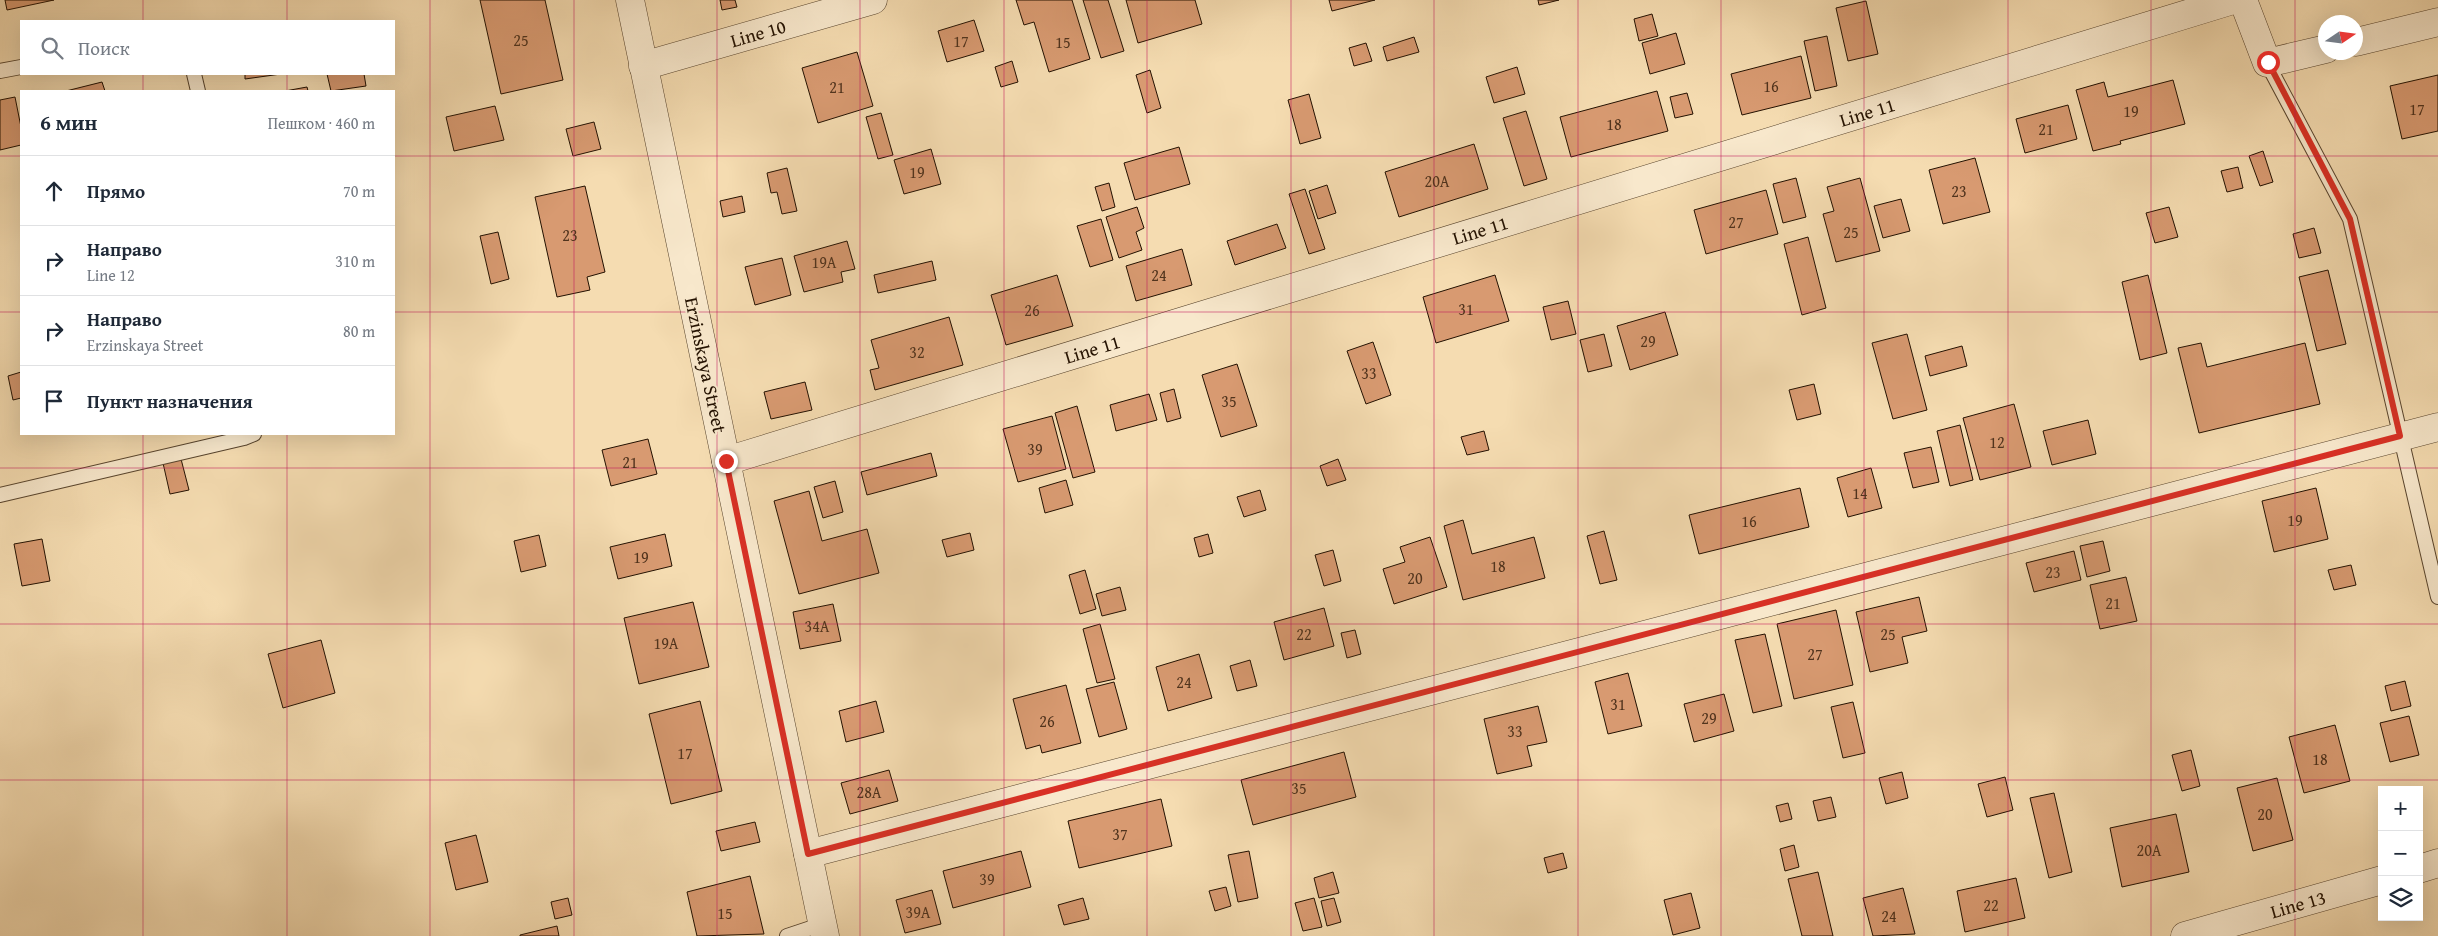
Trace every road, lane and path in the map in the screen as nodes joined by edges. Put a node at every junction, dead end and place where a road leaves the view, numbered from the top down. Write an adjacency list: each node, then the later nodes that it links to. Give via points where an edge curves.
1 (630, 0): 9 (street, Erzinskaya Street)
2 (873, 0): 9 (street, Line 10)
3 (2233, 0): 17 (street, Line 11)
4 (2242, 0): 8 (street)
5 (2438, 22): 6 (street)
6 (2363, 40)
7 (2318, 51): 8 (street)
8 (2268, 62): 16 (lane, via 2350,219)
9 (644, 66): 17 (street, Erzinskaya Street)
10 (20, 67): 11 (lane)
11 (0, 72)
12 (194, 75): 13 (lane)
13 (198, 90)
14 (2438, 427): 16 (street)
15 (252, 435): 18 (lane)
16 (2400, 436): 19 (lane); 20 (street)
17 (726, 461): 20 (street, Erzinskaya Street)
18 (0, 495)
19 (2438, 597)
20 (808, 854): 24 (street, Erzinskaya Street)
21 (2438, 863): 22 (street)
22 (2423, 868)
23 (2378, 881): 26 (street, Line 13)
24 (824, 930): 25 (lane)
25 (787, 936)
26 (2185, 936)

